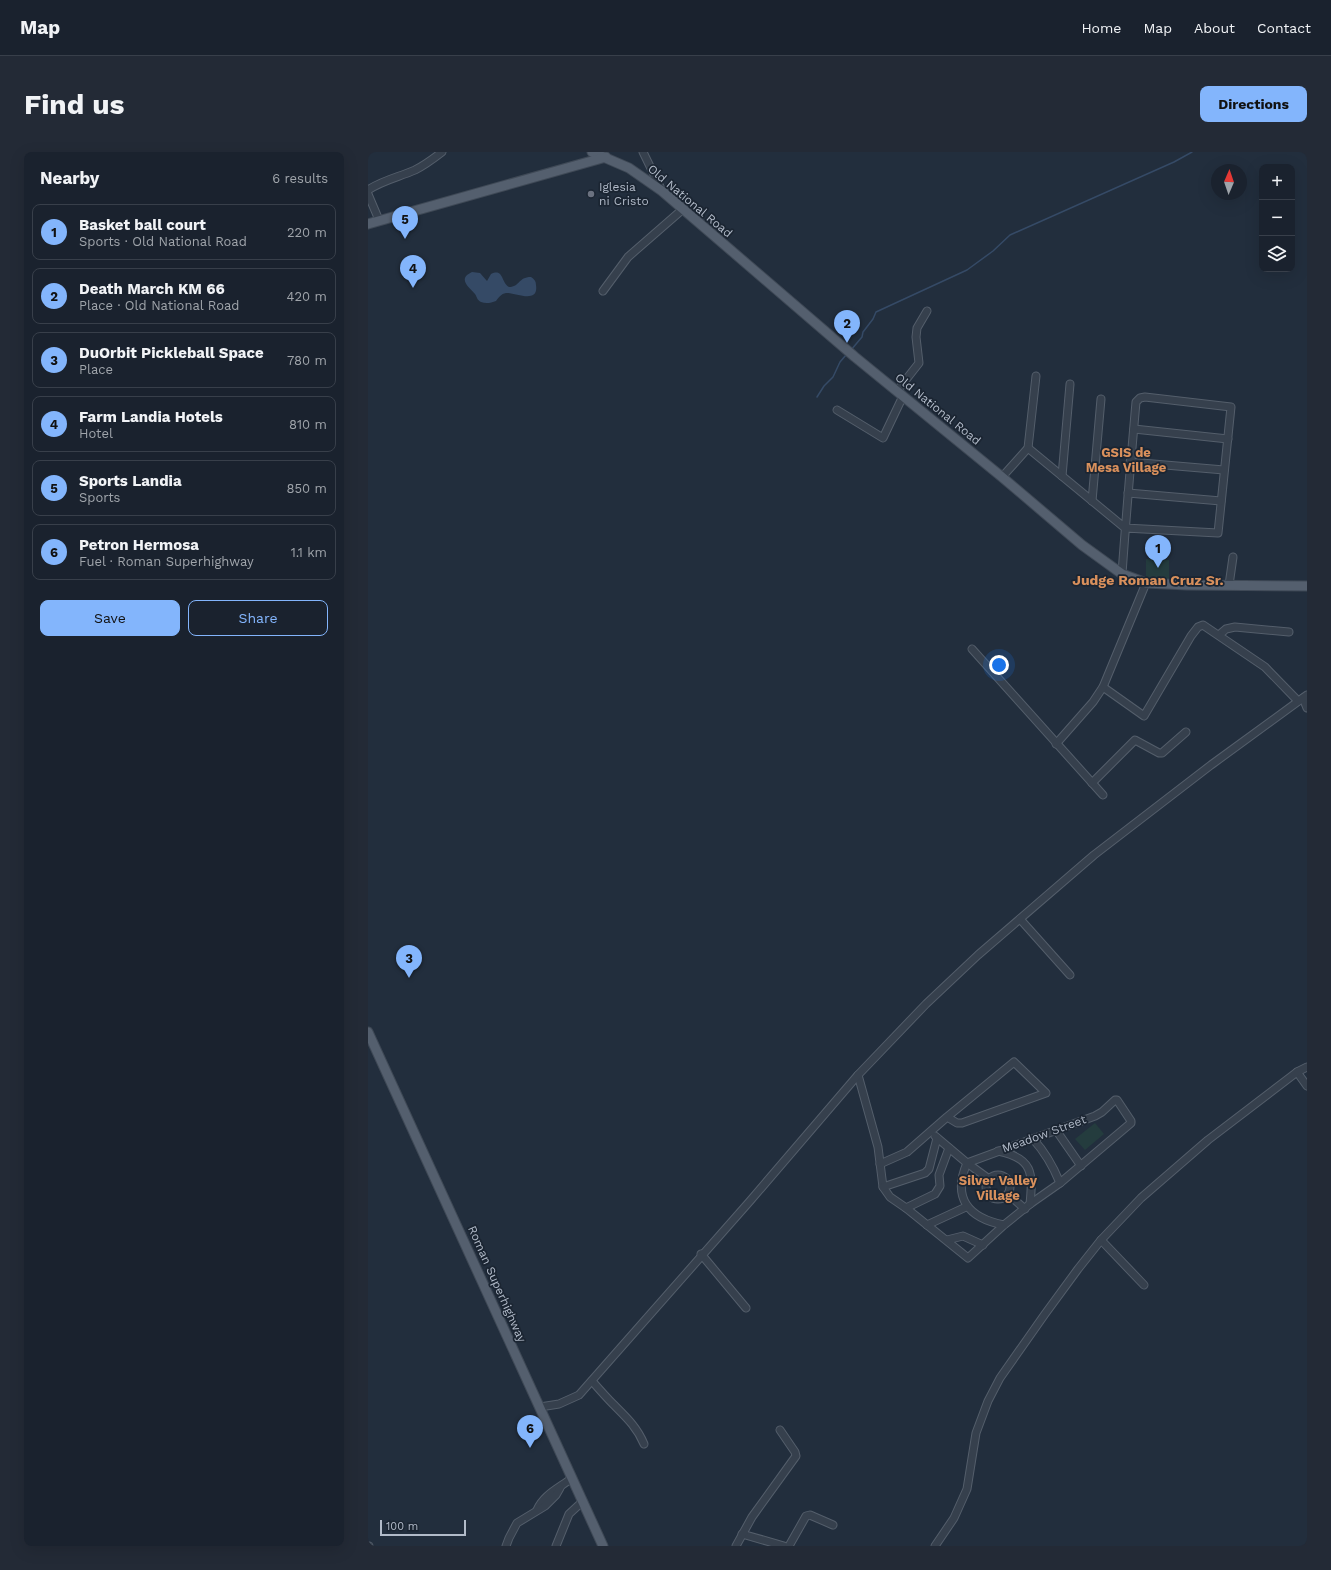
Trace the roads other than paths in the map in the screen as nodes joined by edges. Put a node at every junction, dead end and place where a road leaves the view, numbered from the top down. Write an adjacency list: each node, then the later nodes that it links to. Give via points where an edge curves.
1 (592, 152): 4 (main road, Old National Road)
2 (643, 152): 6 (street)
3 (437, 153): 5 (street, via 431,162 379,182)
4 (606, 157): 6 (main road, Old National Road, via 629,168); 9 (main road)
5 (368, 190)
6 (662, 191): 8 (main road, Old National Road)
7 (368, 194): 9 (street)
8 (683, 209): 11 (street, via 628,258); 15 (main road, Old National Road, via 845,349)
9 (379, 220): 10 (main road)
10 (368, 224)
11 (603, 291)
12 (927, 311): 15 (street, via 917,328 919,363)
13 (1036, 376): 20 (street)
14 (1070, 384): 23 (street)
15 (900, 393): 17 (street, via 883,438); 24 (main road, Old National Road)
16 (1101, 399): 26 (street)
17 (837, 410)
18 (1134, 429): 19 (street); 19 (street, via 1136,402 1145,397 1231,407); 21 (street)
19 (1228, 439): 22 (street)
20 (1028, 448): 23 (street); 24 (street)
21 (1130, 462): 22 (street); 25 (street)
22 (1224, 470): 27 (street)
23 (1062, 476): 26 (street)
24 (1002, 477): 30 (main road, Old National Road, via 1082,545)
25 (1128, 493): 27 (street); 28 (street)
26 (1092, 501): 28 (street)
27 (1221, 501): 28 (street, via 1218,533)
28 (1125, 528): 30 (street)
29 (1233, 557): 32 (street)
30 (1122, 574): 31 (main road, Old National Road)
31 (1146, 583): 32 (main road, Old National Road); 37 (street)
32 (1229, 586): 33 (main road, Old National Road)
33 (1307, 586)
34 (1289, 632): 35 (street, via 1235,628 1226,629)
35 (1219, 635): 37 (street, via 1203,626 1198,627 1144,716); 38 (street)
36 (972, 649): 41 (street)
37 (1104, 687): 41 (street)
38 (1303, 698): 39 (street); 44 (street, via 1094,855)
39 (1307, 708)
40 (1186, 732): 42 (street, via 1162,754 1135,740)
41 (1056, 744): 42 (street)
42 (1092, 783): 43 (street)
43 (1103, 794)
44 (1020, 919): 45 (street); 49 (street, via 926,1004)
45 (1070, 975)
46 (368, 1032): 77 (main road, Roman Superhighway)
47 (1307, 1067): 48 (street)
48 (1297, 1072): 50 (street); 71 (street, via 1208,1140 1141,1198)
49 (858, 1075): 59 (street, via 878,1147); 73 (street)
50 (1307, 1086)
51 (947, 1117): 51 (street, via 962,1123 1046,1093 1014,1062); 53 (street)
52 (1056, 1130): 55 (street, Meadow Street); 60 (street); 60 (street, Meadow Street, via 1095,1116 1116,1100 1131,1121)
53 (930, 1132): 54 (street); 59 (street, via 907,1152)
54 (937, 1138): 56 (street); 63 (street, via 929,1168 925,1173)
55 (1033, 1139): 57 (street, Meadow Street); 62 (street, via 1050,1160)
56 (950, 1148): 58 (street); 67 (street, via 939,1175 940,1186 935,1194)
57 (996, 1151): 58 (street, Meadow Street); 65 (street, via 1018,1158 1032,1174)
58 (967, 1163): 61 (street); 66 (street, via 960,1187)
59 (880, 1164): 63 (street)
60 (1080, 1166): 62 (street)
61 (989, 1179): 64 (street, via 997,1175 1008,1179 1011,1187); 64 (street, via 986,1186 990,1197 998,1200)
62 (1060, 1183): 65 (street)
63 (882, 1187): 67 (street, via 890,1197)
64 (1008, 1194): 65 (street)
65 (1028, 1206): 69 (street)
66 (966, 1207): 68 (street); 69 (street, via 981,1218)
67 (906, 1208): 68 (street)
68 (927, 1225): 70 (street)
69 (1004, 1225): 72 (street)
70 (947, 1240): 72 (street, via 963,1236); 72 (street, via 968,1258)
71 (1101, 1240): 74 (street); 90 (street, via 1044,1314 1000,1378 976,1433 967,1489 954,1518)
72 (983, 1245)
73 (702, 1254): 75 (street); 76 (street)
74 (1144, 1285)
75 (746, 1308)
76 (592, 1381): 77 (street, via 579,1395 559,1404); 79 (street, via 627,1417)
77 (540, 1407): 80 (main road, Roman Superhighway)
78 (780, 1430): 83 (street, via 796,1456)
79 (644, 1444)
80 (572, 1478): 81 (main road, Roman Superhighway); 84 (street, via 545,1506 517,1523)
81 (582, 1502): 85 (street, via 569,1514); 86 (main road, Roman Superhighway)
82 (833, 1525): 89 (street, via 810,1515 806,1516)
83 (742, 1534): 87 (street); 88 (street)
84 (506, 1546)
85 (556, 1546)
86 (603, 1546)
87 (736, 1546)
88 (784, 1546)
89 (789, 1546)
90 (935, 1546)

